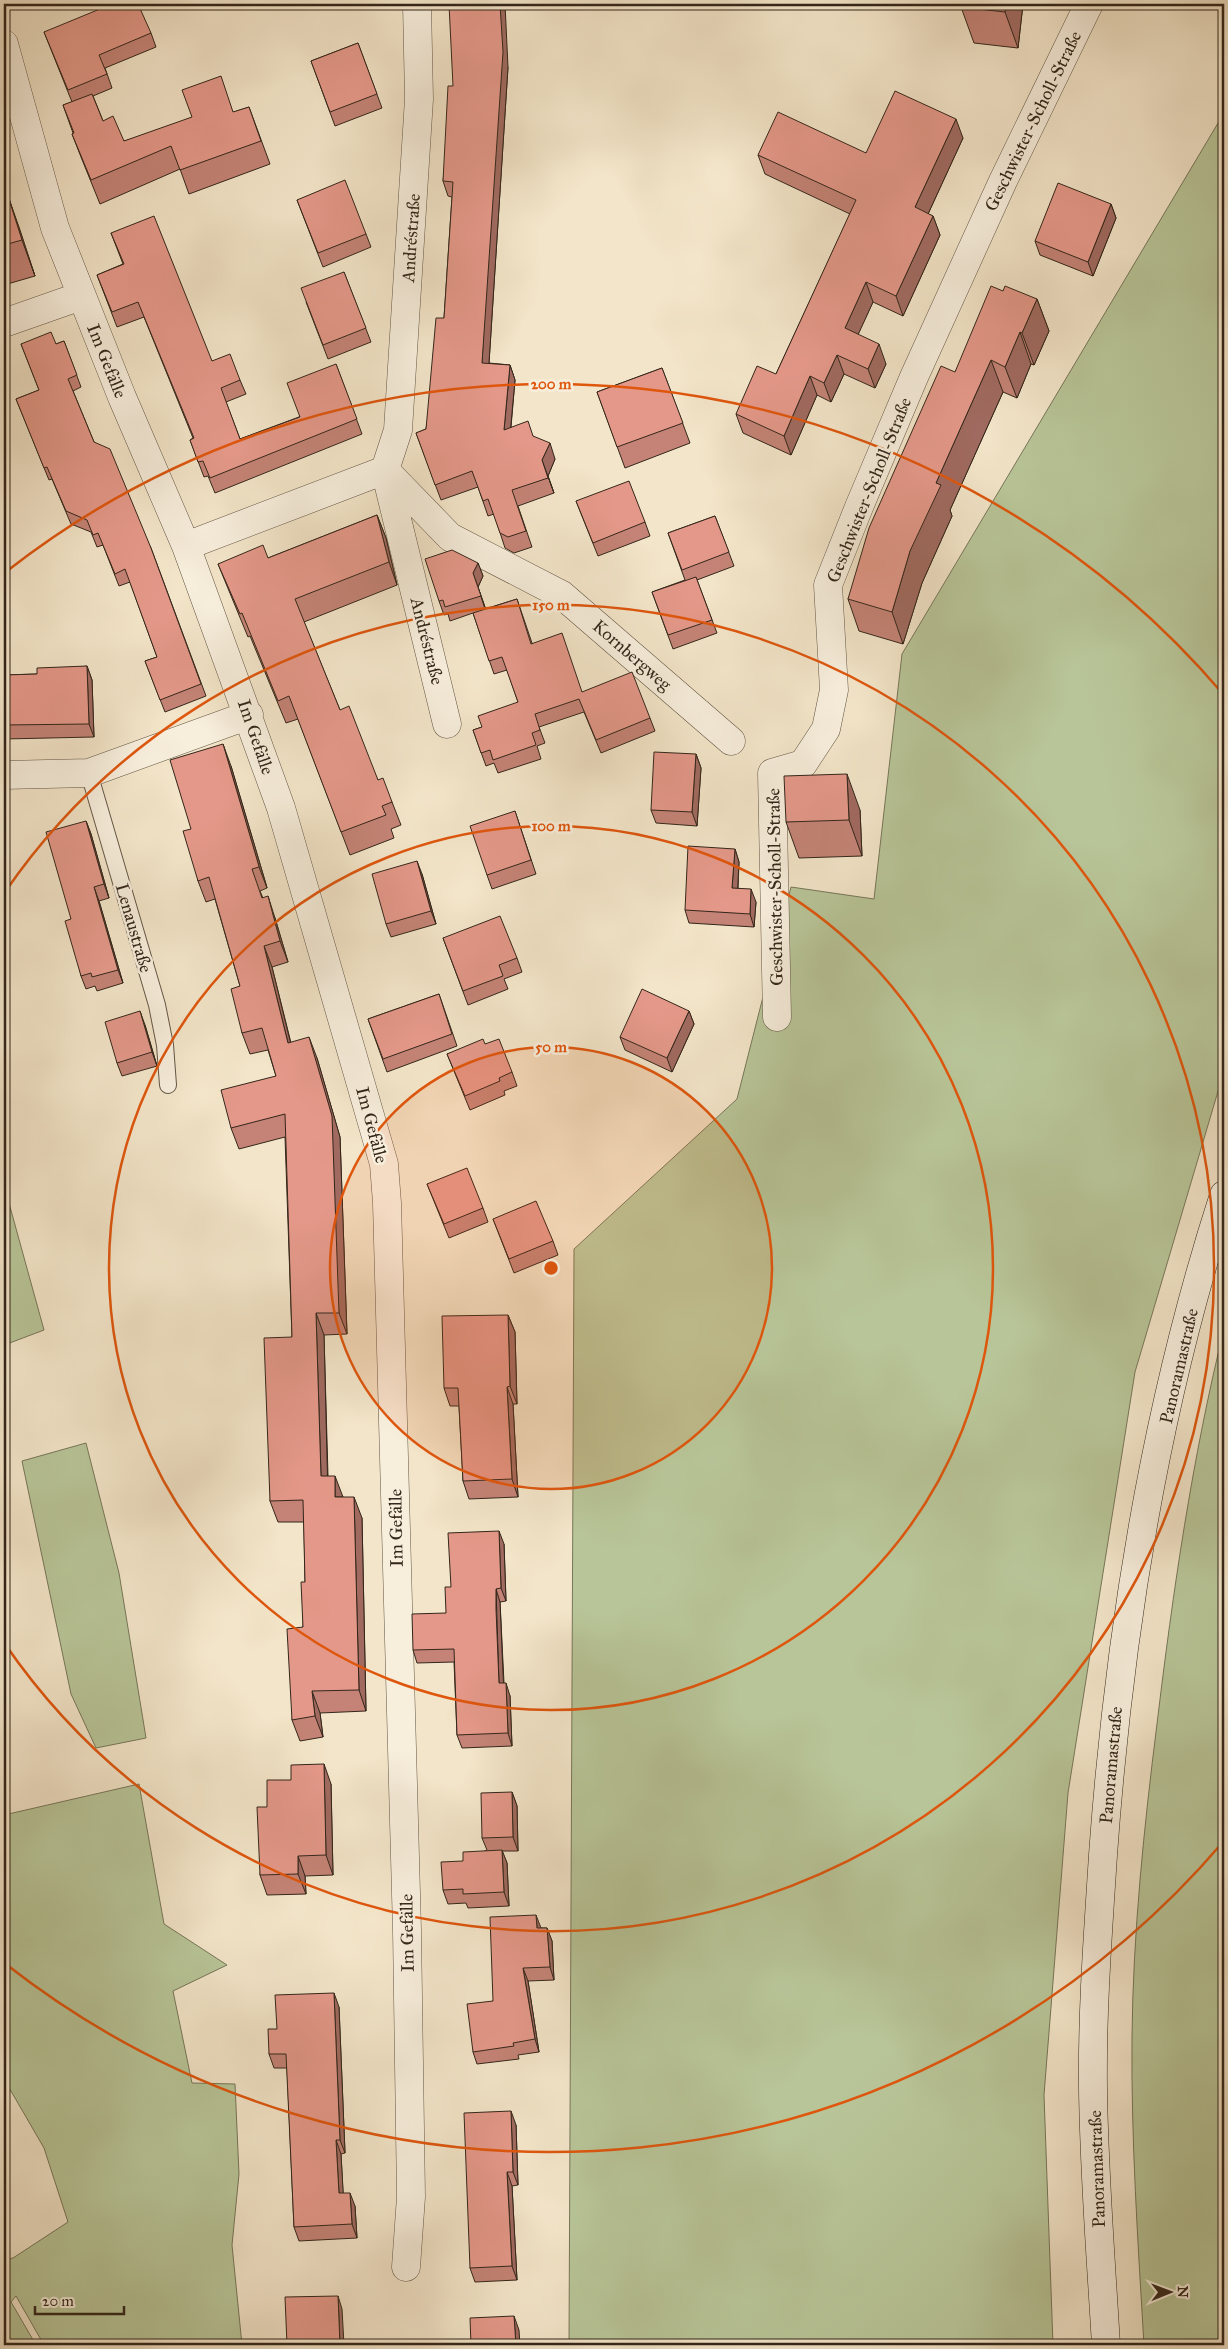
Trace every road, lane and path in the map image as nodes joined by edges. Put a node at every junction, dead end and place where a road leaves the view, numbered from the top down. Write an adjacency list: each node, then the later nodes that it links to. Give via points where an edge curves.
1 (417, 4): 6 (street, Andréstraße, via 418,109 398,430)
2 (1089, 4): 13 (street, Geschwister-Scholl-Straße, via 914,377 828,585 834,690 826,729 803,764 772,773)
3 (4, 44): 4 (street, Im Gefälle, via 55,228)
4 (81, 296): 5 (street); 7 (street, Im Gefälle)
5 (4, 323)
6 (385, 470): 7 (street); 9 (street, Andréstraße); 10 (street, Kornbergweg, via 450,537 562,595)
7 (186, 546): 8 (street, Im Gefälle)
8 (249, 715): 11 (street); 16 (street, Im Gefälle, via 281,808 384,1164 407,1930 411,2198)
9 (447, 724)
10 (731, 741)
11 (89, 773): 12 (street); 14 (lane, Lenaustraße, via 157,1005 166,1045)
12 (4, 774)
13 (778, 1016)
14 (168, 1085)
15 (1224, 1195): 17 (street, Panoramastraße, via 1174,1377 1135,1576 1117,1702 1096,1956 1094,2079)
16 (406, 2267)
17 (1106, 2345)

